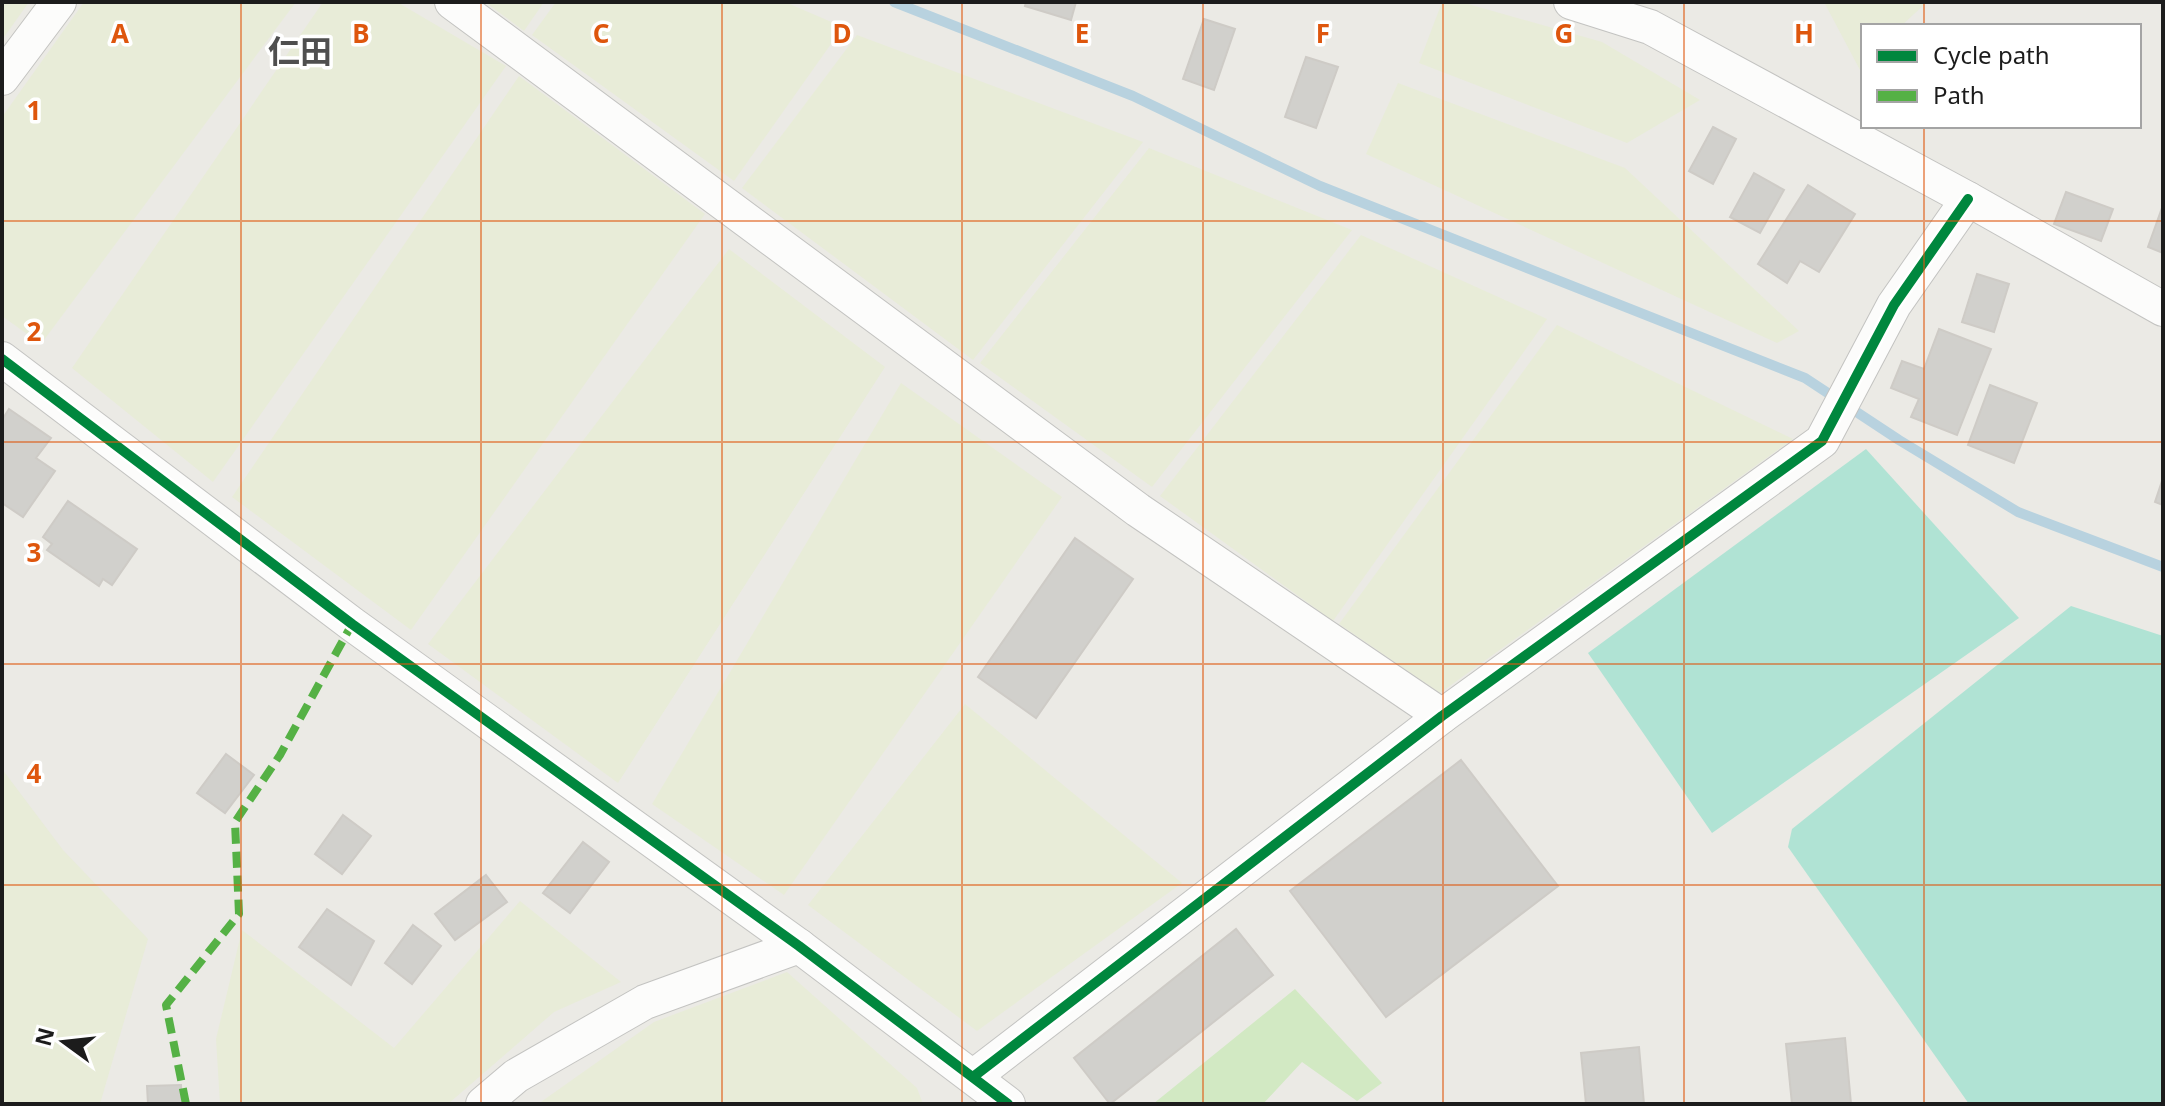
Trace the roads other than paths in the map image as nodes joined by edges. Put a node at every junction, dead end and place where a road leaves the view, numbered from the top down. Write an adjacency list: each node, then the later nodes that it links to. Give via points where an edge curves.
1 (59, 2): 5 (street)
2 (452, 2): 9 (street, via 1138,510)
3 (1571, 2): 4 (street)
4 (1646, 15): 6 (street)
5 (2, 78)
6 (1968, 199): 7 (street); 9 (street, via 1894,305 1822,441)
7 (2163, 309)
8 (2, 359): 10 (street, via 352,624)
9 (1442, 716): 11 (street)
10 (799, 946): 11 (street); 12 (street, via 645,1002 516,1076)
11 (973, 1077): 13 (street)
12 (483, 1104)
13 (1008, 1104)

